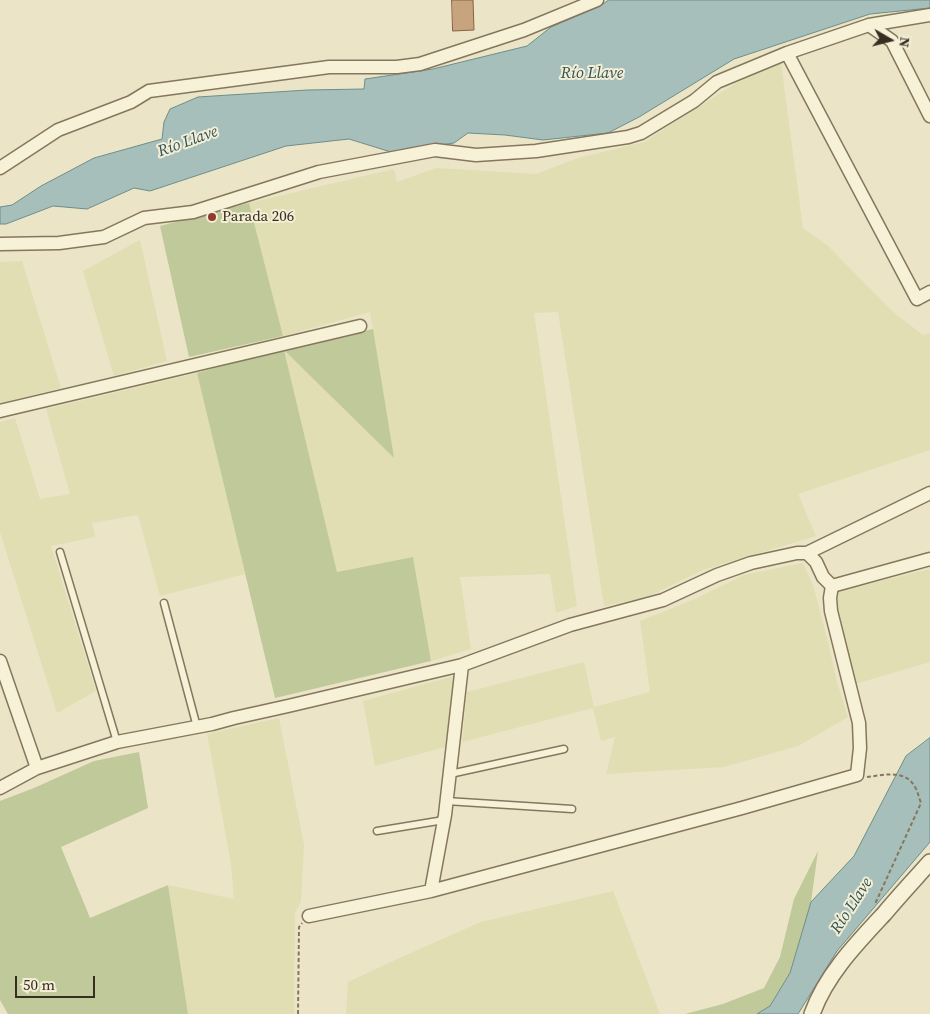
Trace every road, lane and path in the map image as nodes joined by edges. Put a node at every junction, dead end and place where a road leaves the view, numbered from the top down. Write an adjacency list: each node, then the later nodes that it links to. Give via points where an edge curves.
1 (597, 0): 6 (street, via 524,30 420,64 329,67 149,91 131,102 58,130)
2 (930, 15): 3 (street)
3 (869, 25): 4 (street); 5 (street, via 892,41)
4 (787, 53): 7 (street, via 718,82 694,101 641,133 628,137 536,151 476,155 435,150 319,172 193,212 144,218 104,237 59,243); 8 (street, via 917,299)
5 (930, 116)
6 (0, 168)
7 (0, 244)
8 (930, 292)
9 (360, 326): 10 (street)
10 (0, 411)
11 (930, 493): 13 (street)
12 (60, 552): 20 (lane)
13 (807, 553): 15 (street); 18 (street, via 751,563 716,575 663,600 570,625)
14 (930, 559): 15 (street)
15 (832, 586): 24 (street, via 831,611 859,723)
16 (164, 603): 19 (lane)
17 (0, 661): 22 (street)
18 (462, 665): 19 (street); 23 (street)
19 (198, 728): 20 (street)
20 (116, 742): 22 (street)
21 (564, 749): 23 (lane)
22 (37, 768): 25 (street)
23 (450, 774): 26 (street)
24 (857, 775): 31 (street); 32 (path, via 904,776 915,786 921,803)
25 (0, 788)
26 (446, 801): 27 (lane); 28 (street)
27 (572, 809)
28 (444, 820): 29 (lane); 31 (street)
29 (377, 831)
30 (930, 862): 35 (street, via 832,975)
31 (431, 891): 33 (street)
32 (873, 908)
33 (309, 916): 34 (path, via 299,927)
34 (298, 1014)
35 (812, 1014)

